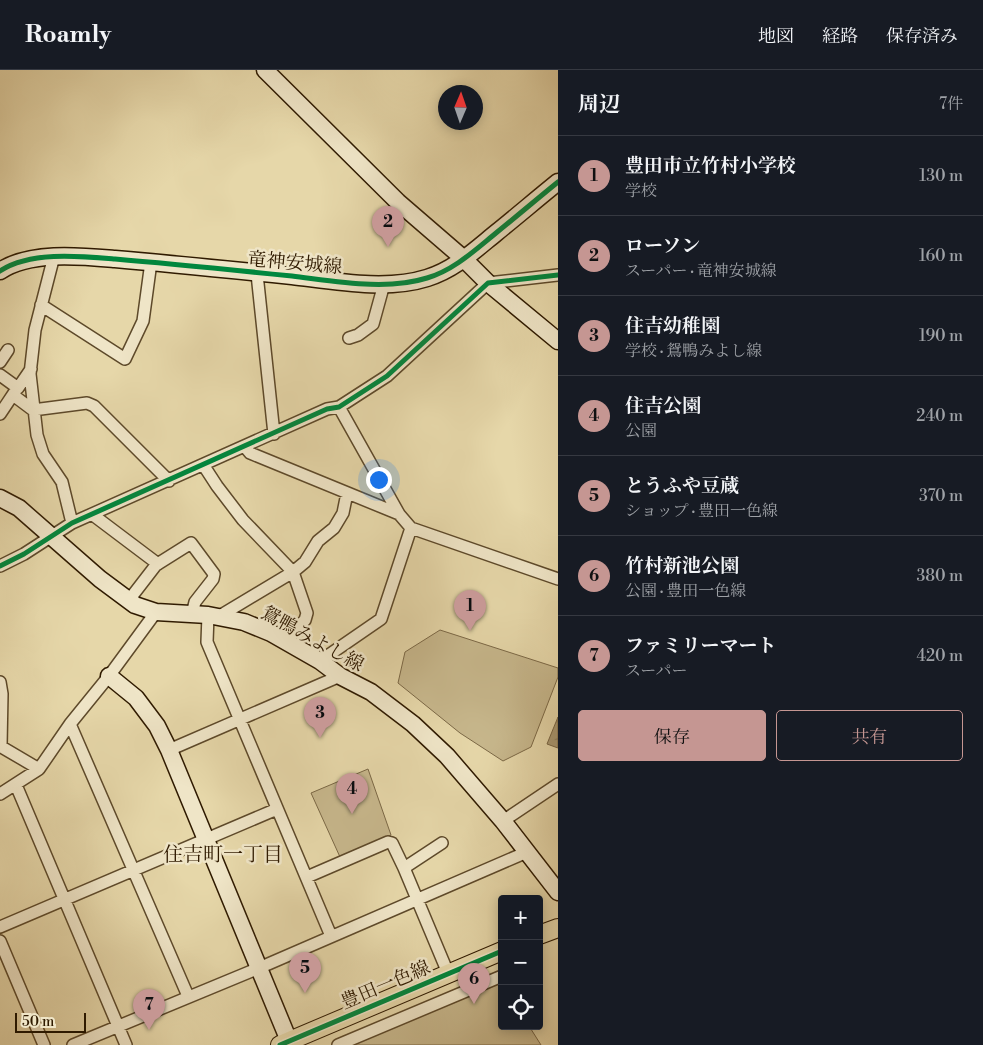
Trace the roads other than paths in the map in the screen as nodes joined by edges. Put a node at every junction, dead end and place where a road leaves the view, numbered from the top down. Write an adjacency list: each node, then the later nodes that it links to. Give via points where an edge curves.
1 (264, 70): 4 (street, via 398,202)
2 (558, 182): 4 (street, 竜神安城線)
3 (54, 256): 5 (street, 竜神安城線); 6 (street, 竜神安城線, via 11,264); 11 (street)
4 (464, 259): 9 (street); 10 (street, 竜神安城線, via 426,279)
5 (151, 262): 7 (street, 竜神安城線); 11 (street, via 143,321 125,359)
6 (0, 271)
7 (257, 274): 10 (street, 竜神安城線); 22 (street)
8 (558, 275): 9 (street)
9 (488, 283): 13 (street); 19 (street, via 387,376)
10 (384, 284): 12 (street, via 373,324)
11 (41, 305): 16 (street)
12 (349, 338)
13 (558, 341)
14 (8, 350): 15 (street)
15 (0, 362)
16 (31, 369): 18 (street); 20 (street)
17 (0, 375): 18 (street)
18 (15, 392): 20 (street); 21 (street)
19 (339, 407): 22 (street); 28 (street)
20 (33, 410): 25 (street, via 87,403 94,406); 30 (street, via 43,454 62,482)
21 (0, 414)
22 (274, 434): 23 (street)
23 (245, 447): 24 (street); 26 (street, via 250,453)
24 (204, 466): 25 (street); 35 (street, via 243,520)
25 (169, 481): 29 (street)
26 (347, 493): 28 (street); 35 (street, via 343,513 334,528 318,541 305,562)
27 (0, 498): 32 (street, 鴛鴨みよし線, via 19,508)
28 (399, 514): 31 (street)
29 (93, 515): 30 (street); 33 (street)
30 (72, 524): 32 (street)
31 (411, 528): 36 (street); 41 (street, via 381,619)
32 (51, 537): 34 (street); 37 (street, 鴛鴨みよし線)
33 (158, 564): 37 (street); 39 (street, via 190,544 214,574 214,579 195,602)
34 (0, 566)
35 (292, 572): 39 (street); 40 (street, via 307,613 305,620)
36 (558, 579)
37 (129, 600): 38 (street, 鴛鴨みよし線)
38 (156, 612): 39 (street, 鴛鴨みよし線); 42 (street)
39 (206, 615): 40 (street, 鴛鴨みよし線, via 244,622); 45 (street, via 207,642)
40 (284, 641): 41 (street, 鴛鴨みよし線)
41 (320, 661): 43 (street, 鴛鴨みよし線)
42 (109, 676): 46 (street); 48 (street, via 136,698 157,726)
43 (340, 676): 45 (street); 54 (street, 鴛鴨みよし線, via 370,692 413,724 447,756)
44 (0, 682): 47 (street)
45 (240, 720): 48 (street); 53 (street)
46 (70, 724): 49 (street); 59 (street)
47 (0, 746): 49 (street)
48 (169, 750): 55 (street)
49 (39, 769): 51 (street)
50 (558, 784): 54 (street)
51 (16, 785): 52 (street); 63 (street)
52 (0, 794)
53 (277, 809): 55 (street); 60 (street)
54 (503, 821): 57 (street, 鴛鴨みよし線)
55 (205, 840): 59 (street); 70 (street)
56 (442, 843): 58 (street)
57 (527, 852): 61 (street, 鴛鴨みよし線); 62 (street)
58 (404, 868): 60 (street, via 392,843 388,842); 62 (street)
59 (134, 869): 63 (street); 73 (street)
60 (307, 877): 67 (street)
61 (558, 892)
62 (417, 899): 67 (street); 71 (street)
63 (64, 900): 64 (street); 74 (street)
64 (0, 927)
65 (558, 928): 66 (main road)
66 (543, 934)
67 (331, 936): 70 (street)
68 (0, 941): 76 (street)
69 (498, 953): 71 (main road, 豊田一色線)
70 (259, 968): 73 (street); 75 (street)
71 (448, 973): 75 (main road, 豊田一色線)
72 (498, 978): 79 (street)
73 (188, 996): 74 (street)
74 (118, 1026): 77 (street); 78 (street)
75 (287, 1044)
76 (44, 1045)
77 (73, 1045)
78 (126, 1045)
79 (338, 1045)

